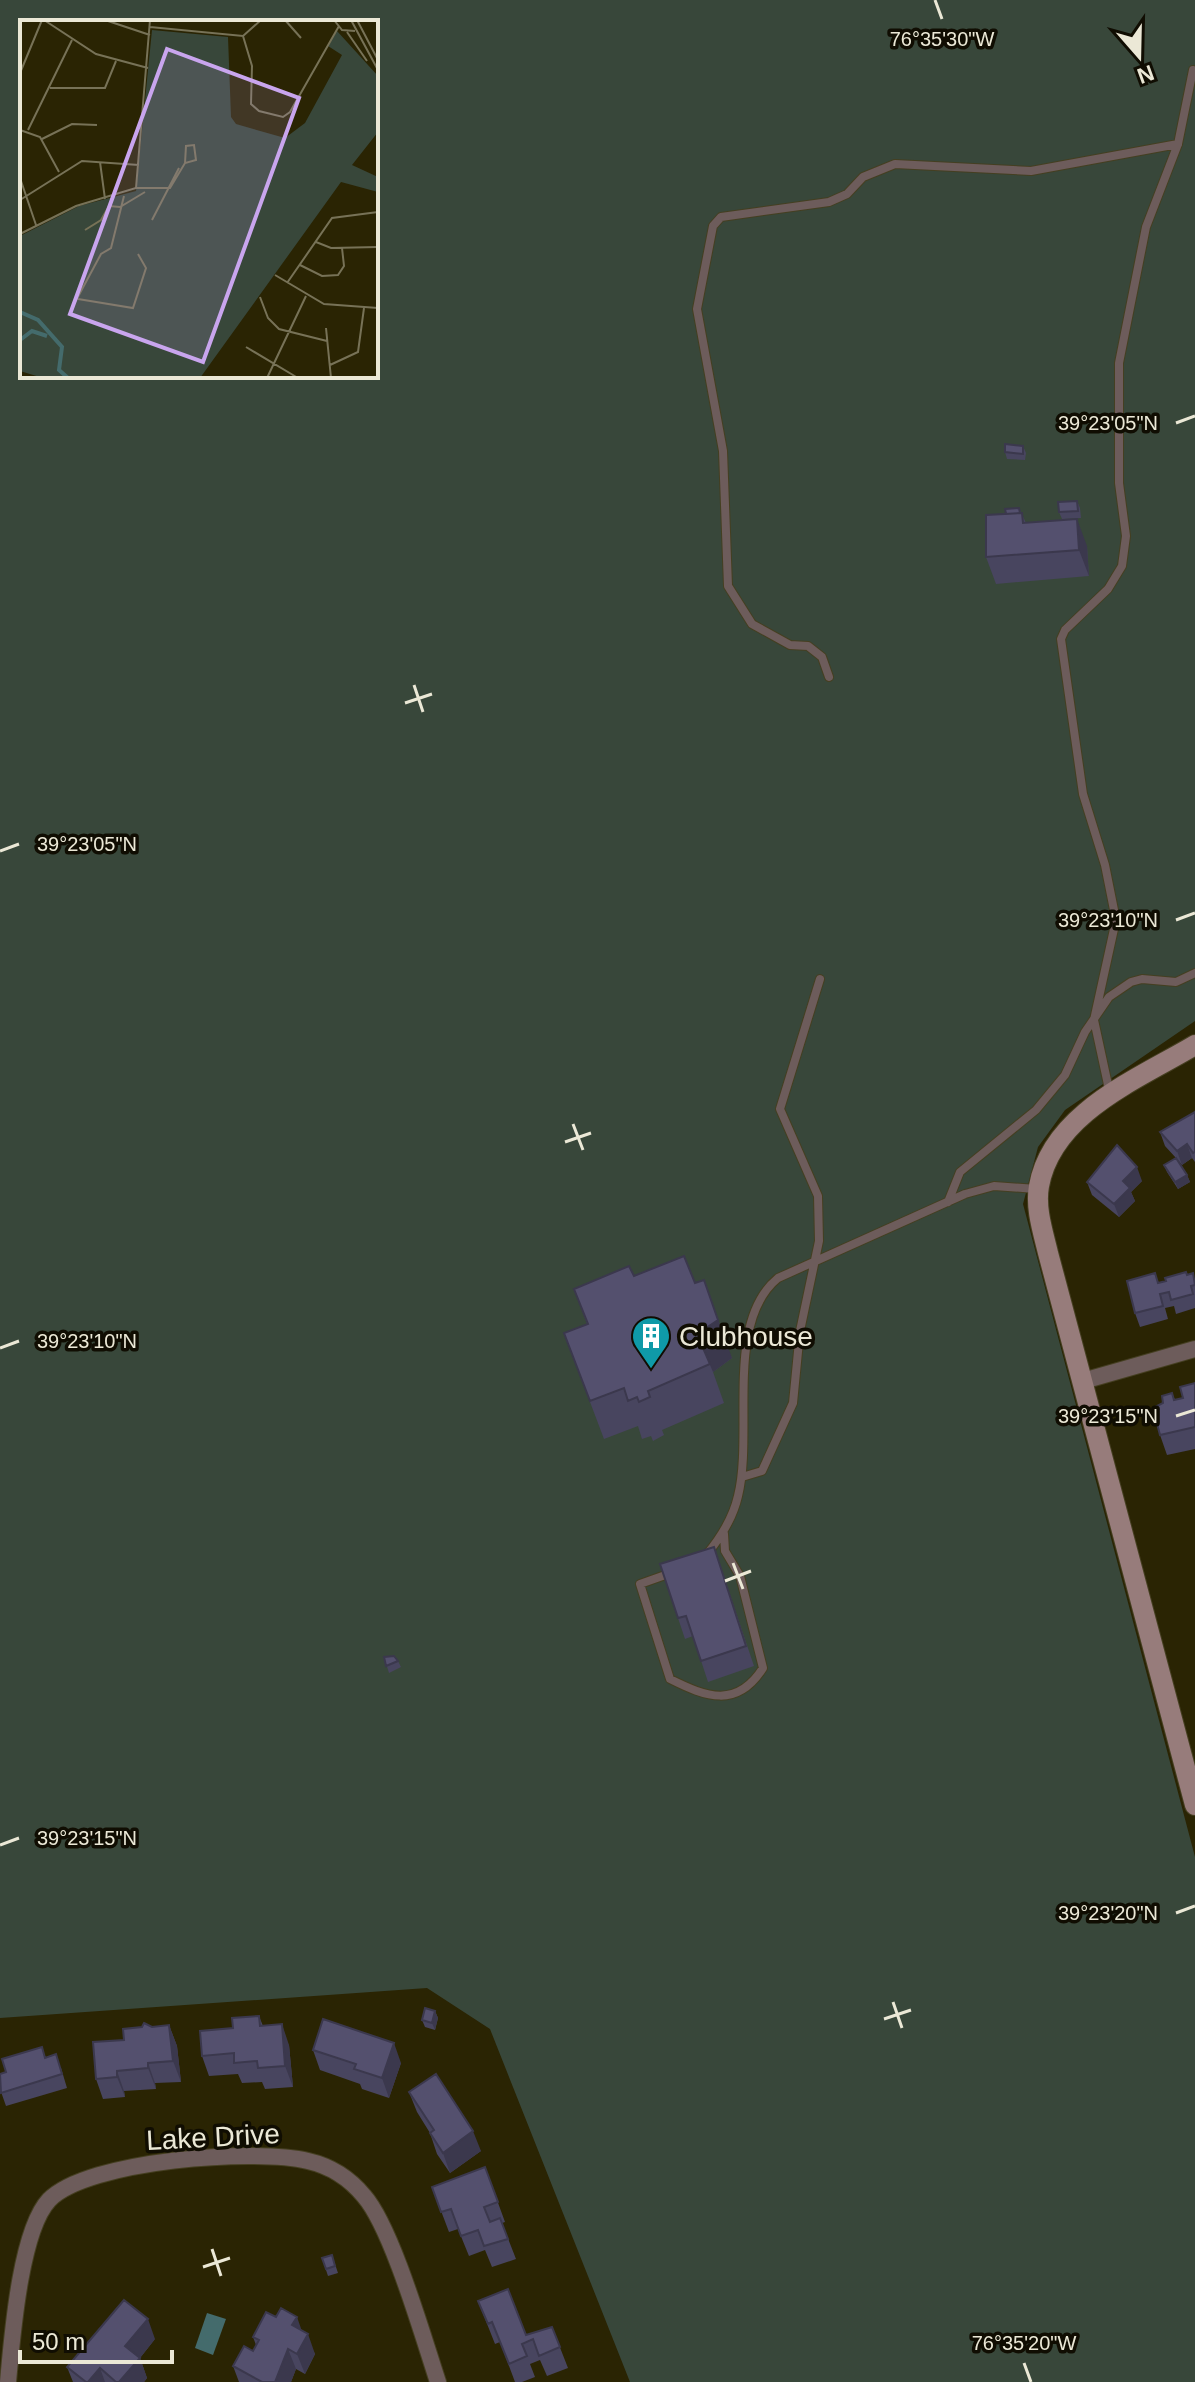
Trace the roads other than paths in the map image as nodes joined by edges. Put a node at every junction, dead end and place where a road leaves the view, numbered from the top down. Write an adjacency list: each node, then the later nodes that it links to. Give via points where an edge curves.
1 (1193, 70): 2 (lane)
2 (1178, 144): 3 (lane, via 1031,171 895,164 863,177 847,194 829,202 721,217 713,226 697,309 723,451 728,586 752,624 790,645 808,646 822,657); 6 (lane, via 1146,227 1119,363 1119,483 1126,536 1122,566 1108,589 1061,639 1083,794 1114,910)
3 (829, 677)
4 (1195, 973): 6 (lane, via 1176,982 1131,982 1109,997)
5 (820, 979): 11 (lane, via 780,1109 818,1196 819,1241)
6 (1094, 1020): 8 (lane); 10 (lane, via 1065,1075 1036,1110 960,1172)
7 (1195, 1045): 8 (street)
8 (1111, 1095): 9 (street, via 1055,1147)
9 (1038, 1189): 10 (lane, via 994,1186); 13 (street, via 1048,1253)
10 (947, 1202): 11 (lane)
11 (812, 1262): 14 (lane, via 793,1403 762,1471); 14 (lane, via 778,1278 755,1307 747,1340)
12 (1195, 1349): 13 (street)
13 (1083, 1381): 18 (street)
14 (742, 1477): 15 (lane)
15 (724, 1534): 16 (lane); 17 (lane, via 763,1668 745,1688 726,1697 703,1696 670,1679 640,1584)
16 (699, 1564)
17 (684, 1569)
18 (1195, 1805)
19 (8, 2382): 20 (street, Lake Drive, via 30,2241 49,2201 78,2181 114,2169 283,2157 325,2166 365,2196 383,2230)
20 (438, 2382)

